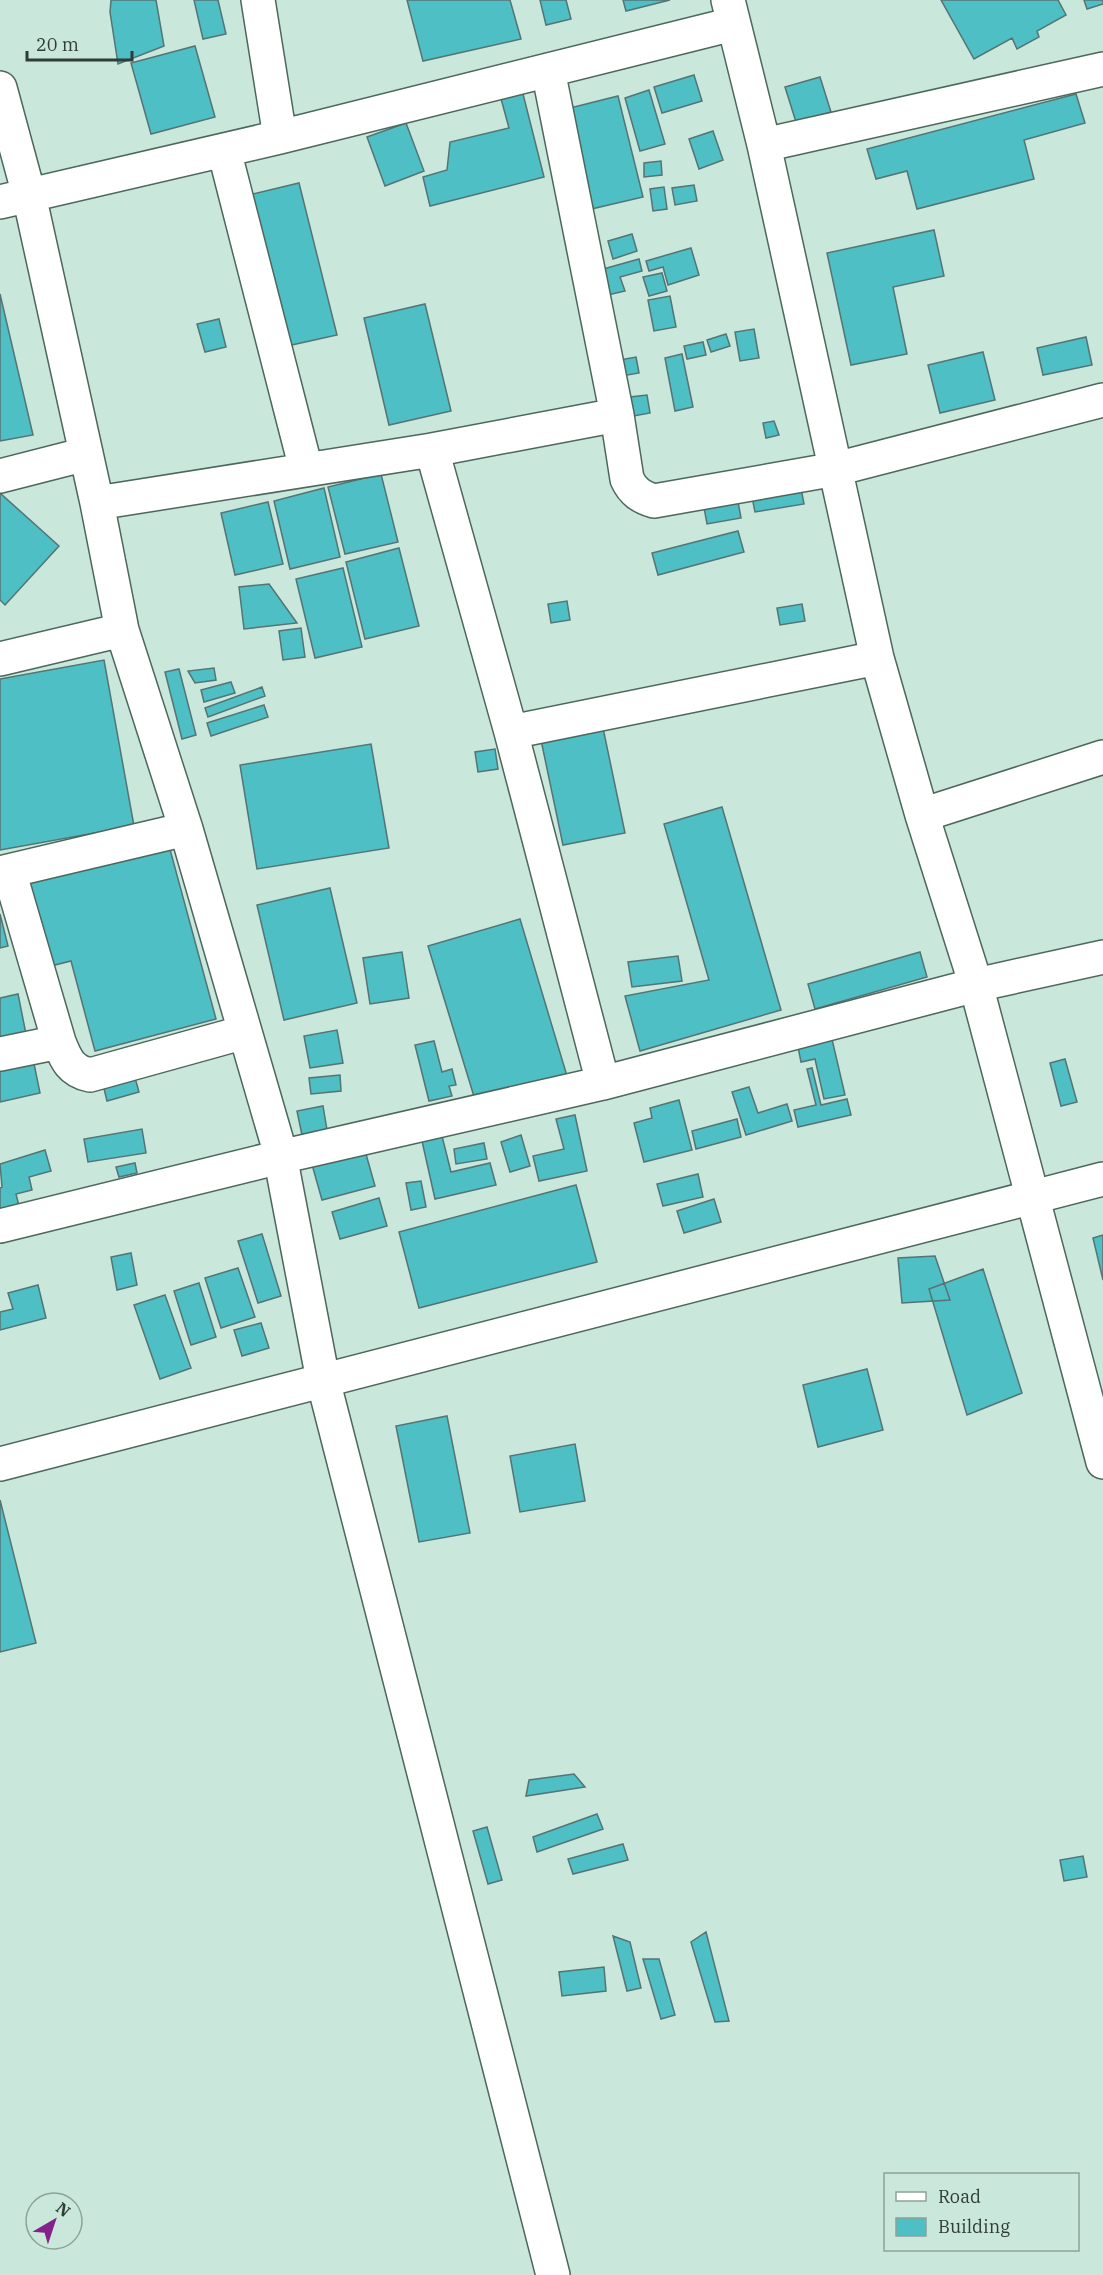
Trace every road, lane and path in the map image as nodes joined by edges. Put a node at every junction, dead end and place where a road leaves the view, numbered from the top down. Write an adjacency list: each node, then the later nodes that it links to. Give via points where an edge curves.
1 (258, 0): 6 (street)
2 (731, 12): 4 (street); 7 (street)
3 (1103, 69): 7 (street)
4 (548, 70): 6 (street); 11 (street)
5 (0, 88): 9 (street)
6 (280, 137): 8 (street)
7 (764, 145): 15 (street)
8 (224, 150): 9 (street); 14 (street)
9 (14, 198): 13 (street)
10 (1103, 400): 15 (street)
11 (617, 415): 12 (street); 15 (street, via 627,479 643,498 654,501)
12 (432, 450): 14 (street); 21 (street)
13 (86, 454): 16 (street); 17 (street)
14 (306, 469): 17 (street)
15 (836, 469): 19 (street)
16 (0, 476)
17 (97, 503): 18 (street)
18 (122, 630): 20 (street); 24 (street)
19 (877, 658): 21 (street); 23 (street)
20 (0, 659)
21 (512, 732): 31 (street)
22 (1103, 757): 23 (street)
23 (922, 815): 27 (street)
24 (186, 829): 25 (street); 28 (street)
25 (4, 872): 29 (street)
26 (1103, 957): 27 (street)
27 (976, 985): 31 (street); 34 (street)
28 (245, 1032): 29 (street, via 90,1075 80,1073 66,1061); 32 (street)
29 (59, 1042): 30 (street)
30 (0, 1054)
31 (603, 1083): 32 (street)
32 (280, 1156): 35 (street); 36 (street)
33 (1103, 1179): 34 (street)
34 (1032, 1195): 36 (street); 37 (street)
35 (0, 1226)
36 (323, 1380): 38 (street); 39 (street)
37 (1103, 1462)
38 (0, 1464)
39 (553, 2275)

